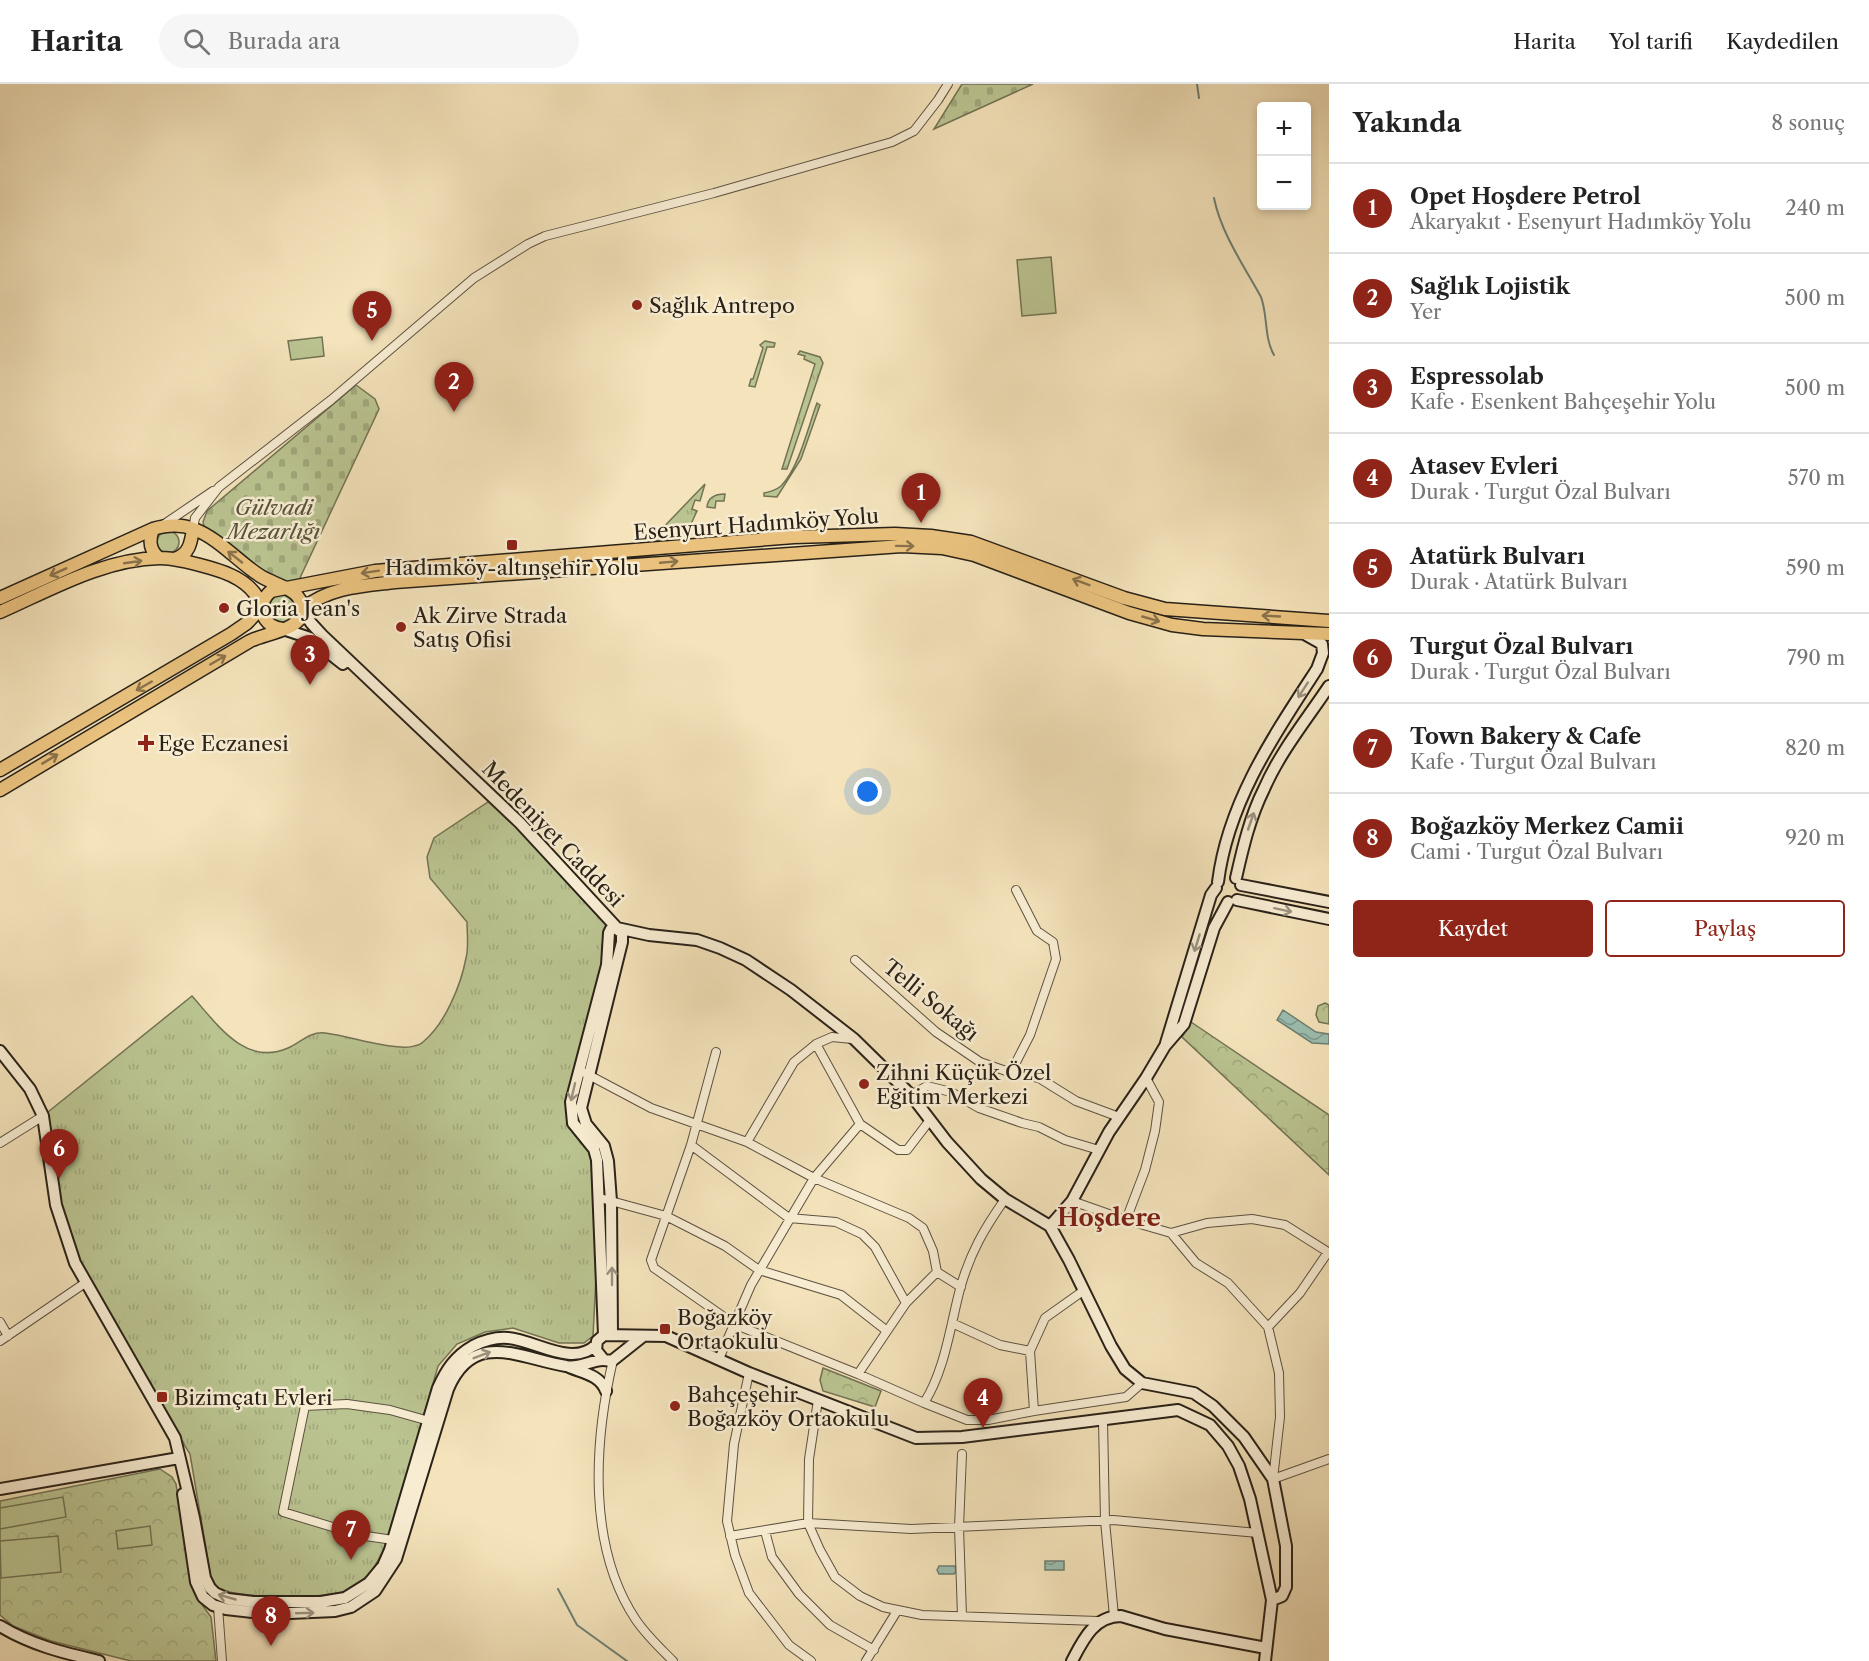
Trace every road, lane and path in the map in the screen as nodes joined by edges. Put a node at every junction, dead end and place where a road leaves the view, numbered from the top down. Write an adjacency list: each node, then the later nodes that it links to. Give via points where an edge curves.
1 (948, 84): 2 (street, via 914,131 892,142 544,236 528,244 474,278 307,420)
2 (219, 487): 3 (street); 4 (street, via 195,518)
3 (156, 528): 4 (main road); 6 (main road, via 150,540); 9 (main road, one-way to 9)
4 (193, 529): 7 (main road, via 186,552); 8 (main road, one-way to 4)
5 (877, 540): 8 (main road, Esenyurt Hadımköy Yolu, one-way to 8, via 794,537 375,571); 11 (main road, Esenyurt Hadımköy Yolu, one-way to 5, via 315,599 348,587); 13 (main road, Esenyurt Hadımköy Yolu, one-way to 5, via 1165,609 971,542 931,536); 15 (main road, Esenyurt Hadımköy Yolu, one-way to 15, via 974,555 1129,613 1172,625)
6 (159, 558): 7 (main road); 12 (main road, one-way to 6, via 81,576)
7 (174, 559): 10 (main road, via 234,577 253,590)
8 (284, 588): 10 (main road, via 272,591); 11 (main road, via 295,593)
9 (0, 598)
10 (262, 607): 14 (main road, via 270,625); 19 (main road, one-way to 19, via 231,634)
11 (302, 609): 14 (main road, via 294,625); 18 (street, via 322,635)
12 (0, 612)
13 (1329, 621)
14 (283, 629): 18 (street, via 310,638); 20 (main road, one-way to 14, via 250,641)
15 (1297, 632): 16 (main road, Esenyurt Hadımköy Yolu); 22 (street, one-way to 22, via 1320,641 1324,648 1322,658 1269,742 1246,787 1230,828)
16 (1329, 634)
17 (1329, 686): 21 (street, one-way to 17, via 1246,838 1264,789 1281,756)
18 (397, 708): 27 (street, Medeniyet Caddesi, via 520,823)
19 (0, 770)
20 (0, 790)
21 (1239, 881): 22 (street, via 1227,876); 24 (street, via 1242,893); 25 (street)
22 (1217, 885): 24 (street, via 1218,896); 31 (street, one-way to 31)
23 (1016, 890): 35 (street, via 1038,931 1053,942 1056,959 1030,1035)
24 (1232, 901): 26 (street, one-way to 26); 31 (street, via 1214,928 1187,1018)
25 (1329, 902)
26 (1329, 919)
27 (617, 928): 29 (street, Medeniyet Caddesi, via 697,940 746,960); 34 (street, via 622,933 622,942)
28 (855, 960): 35 (street, Telli Sokağı, via 936,1032 980,1062)
29 (854, 1039): 30 (street, via 832,1037); 37 (street, Medeniyet Caddesi)
30 (816, 1044): 42 (street); 43 (street, via 794,1062)
31 (1165, 1046): 36 (street)
32 (0, 1051): 38 (street, via 30,1089)
33 (716, 1052): 41 (street)
34 (583, 1072): 41 (street, via 651,1108); 48 (street, one-way to 48, via 571,1102 571,1119 594,1149); 50 (street, via 581,1108 586,1124 604,1146)
35 (1011, 1072): 39 (street, Telli Sokağı, via 1039,1078 1076,1101)
36 (1146, 1078): 39 (street); 54 (street, via 1159,1102 1155,1131)
37 (910, 1095): 40 (street, Medeniyet Caddesi); 46 (street, via 927,1086 951,1092 979,1108)
38 (43, 1116): 44 (street); 59 (street, via 56,1205)
39 (1119, 1117): 46 (street)
40 (930, 1120): 42 (street, via 907,1150 898,1150); 49 (street, Medeniyet Caddesi, via 981,1179)
41 (697, 1124): 43 (street); 45 (street)
42 (860, 1124): 47 (street)
43 (747, 1142): 47 (street)
44 (0, 1143)
45 (691, 1145): 52 (street); 53 (street)
46 (1099, 1150): 51 (street)
47 (814, 1178): 53 (street); 58 (street, via 909,1218 923,1228)
48 (600, 1198): 50 (street); 68 (street)
49 (1005, 1199): 55 (street, Medeniyet Caddesi); 60 (street, via 981,1234)
50 (611, 1201): 52 (street); 68 (street, one-way to 50)
51 (1072, 1201): 54 (street); 55 (street)
52 (666, 1216): 57 (street, via 725,1246); 65 (street, via 651,1260 654,1268)
53 (789, 1218): 57 (street); 62 (street, via 836,1222 861,1234 875,1247)
54 (1126, 1220): 56 (street)
55 (1050, 1226): 61 (street)
56 (1171, 1233): 66 (street, via 1196,1263 1227,1283); 66 (street, via 1207,1223 1252,1219 1285,1225 1328,1252 1300,1293)
57 (759, 1270): 65 (street); 67 (street, via 841,1295)
58 (937, 1272): 60 (street); 62 (street)
59 (85, 1283): 69 (street); 88 (street, via 175,1438)
60 (961, 1287): 64 (street)
61 (1083, 1291): 74 (street, via 1045,1318); 80 (street, via 1125,1369)
62 (906, 1303): 67 (street)
63 (0, 1322): 69 (street)
64 (952, 1323): 74 (street, via 1000,1345); 83 (street, via 932,1391)
65 (734, 1324): 75 (street); 79 (street)
66 (1268, 1327): 90 (street, via 1279,1373 1280,1418)
67 (887, 1331): 79 (street)
68 (611, 1335): 70 (street); 72 (street); 73 (street, via 622,1342)
69 (8, 1336): 71 (street)
70 (642, 1337): 73 (street); 75 (street, via 666,1336)
71 (0, 1341)
72 (596, 1345): 76 (street, via 597,1354); 86 (street, via 574,1355 507,1338 477,1344 459,1356 445,1373)
73 (622, 1351): 76 (street)
74 (1030, 1352): 84 (street)
75 (719, 1359): 78 (street)
76 (608, 1360): 77 (street); 81 (street)
77 (566, 1366): 81 (street, via 598,1379); 100 (street, one-way to 77, via 268,1614 306,1613 344,1610 364,1600 382,1581 400,1549 448,1389 460,1368 499,1350)
78 (749, 1373): 82 (street); 97 (street, via 734,1444 727,1521)
79 (858, 1374): 83 (street)
80 (1142, 1383): 84 (street, via 1126,1398); 90 (street, via 1194,1394 1213,1406 1244,1437)
81 (606, 1392): 111 (street, via 599,1491 607,1552 628,1607 654,1643)
82 (818, 1400): 85 (street, via 916,1438 962,1437); 93 (street, via 809,1459)
83 (924, 1403): 84 (street, via 967,1420)
84 (1034, 1411)
85 (1103, 1420): 92 (street); 96 (street, via 1178,1410 1210,1425 1239,1466)
86 (429, 1421): 98 (street); 98 (street, via 346,1404 305,1406 283,1512 359,1535)
87 (962, 1454): 94 (street)
88 (179, 1458): 91 (street); 98 (street, one-way to 88, via 378,1574 359,1591 339,1600 268,1603 220,1596 205,1578); 100 (street, via 196,1582 204,1597)
89 (1329, 1459): 90 (street)
90 (1273, 1479): 99 (street, via 1285,1534 1286,1587 1282,1596)
91 (0, 1490)
92 (1105, 1521): 94 (street); 96 (street); 103 (street)
93 (808, 1523): 94 (street, via 911,1529); 95 (street); 101 (street, via 835,1577 860,1596)
94 (959, 1527): 102 (street)
95 (765, 1530): 97 (street); 107 (street, via 772,1557 798,1594 830,1625)
96 (1258, 1533): 99 (street)
97 (730, 1536): 112 (street, via 749,1593 789,1645)
98 (393, 1540)
99 (1272, 1600): 106 (street)
100 (218, 1607): 110 (street)
101 (897, 1611): 102 (street); 107 (street)
102 (962, 1616): 104 (street)
103 (1114, 1616): 104 (street); 106 (street)
104 (1098, 1621): 114 (street)
105 (0, 1626): 108 (street)
106 (1266, 1648): 115 (street)
107 (874, 1650): 113 (street)
108 (51, 1656): 109 (street)
109 (99, 1661)
110 (222, 1661)
111 (673, 1661)
112 (811, 1661)
113 (866, 1661)
114 (1072, 1661)
115 (1265, 1661)

